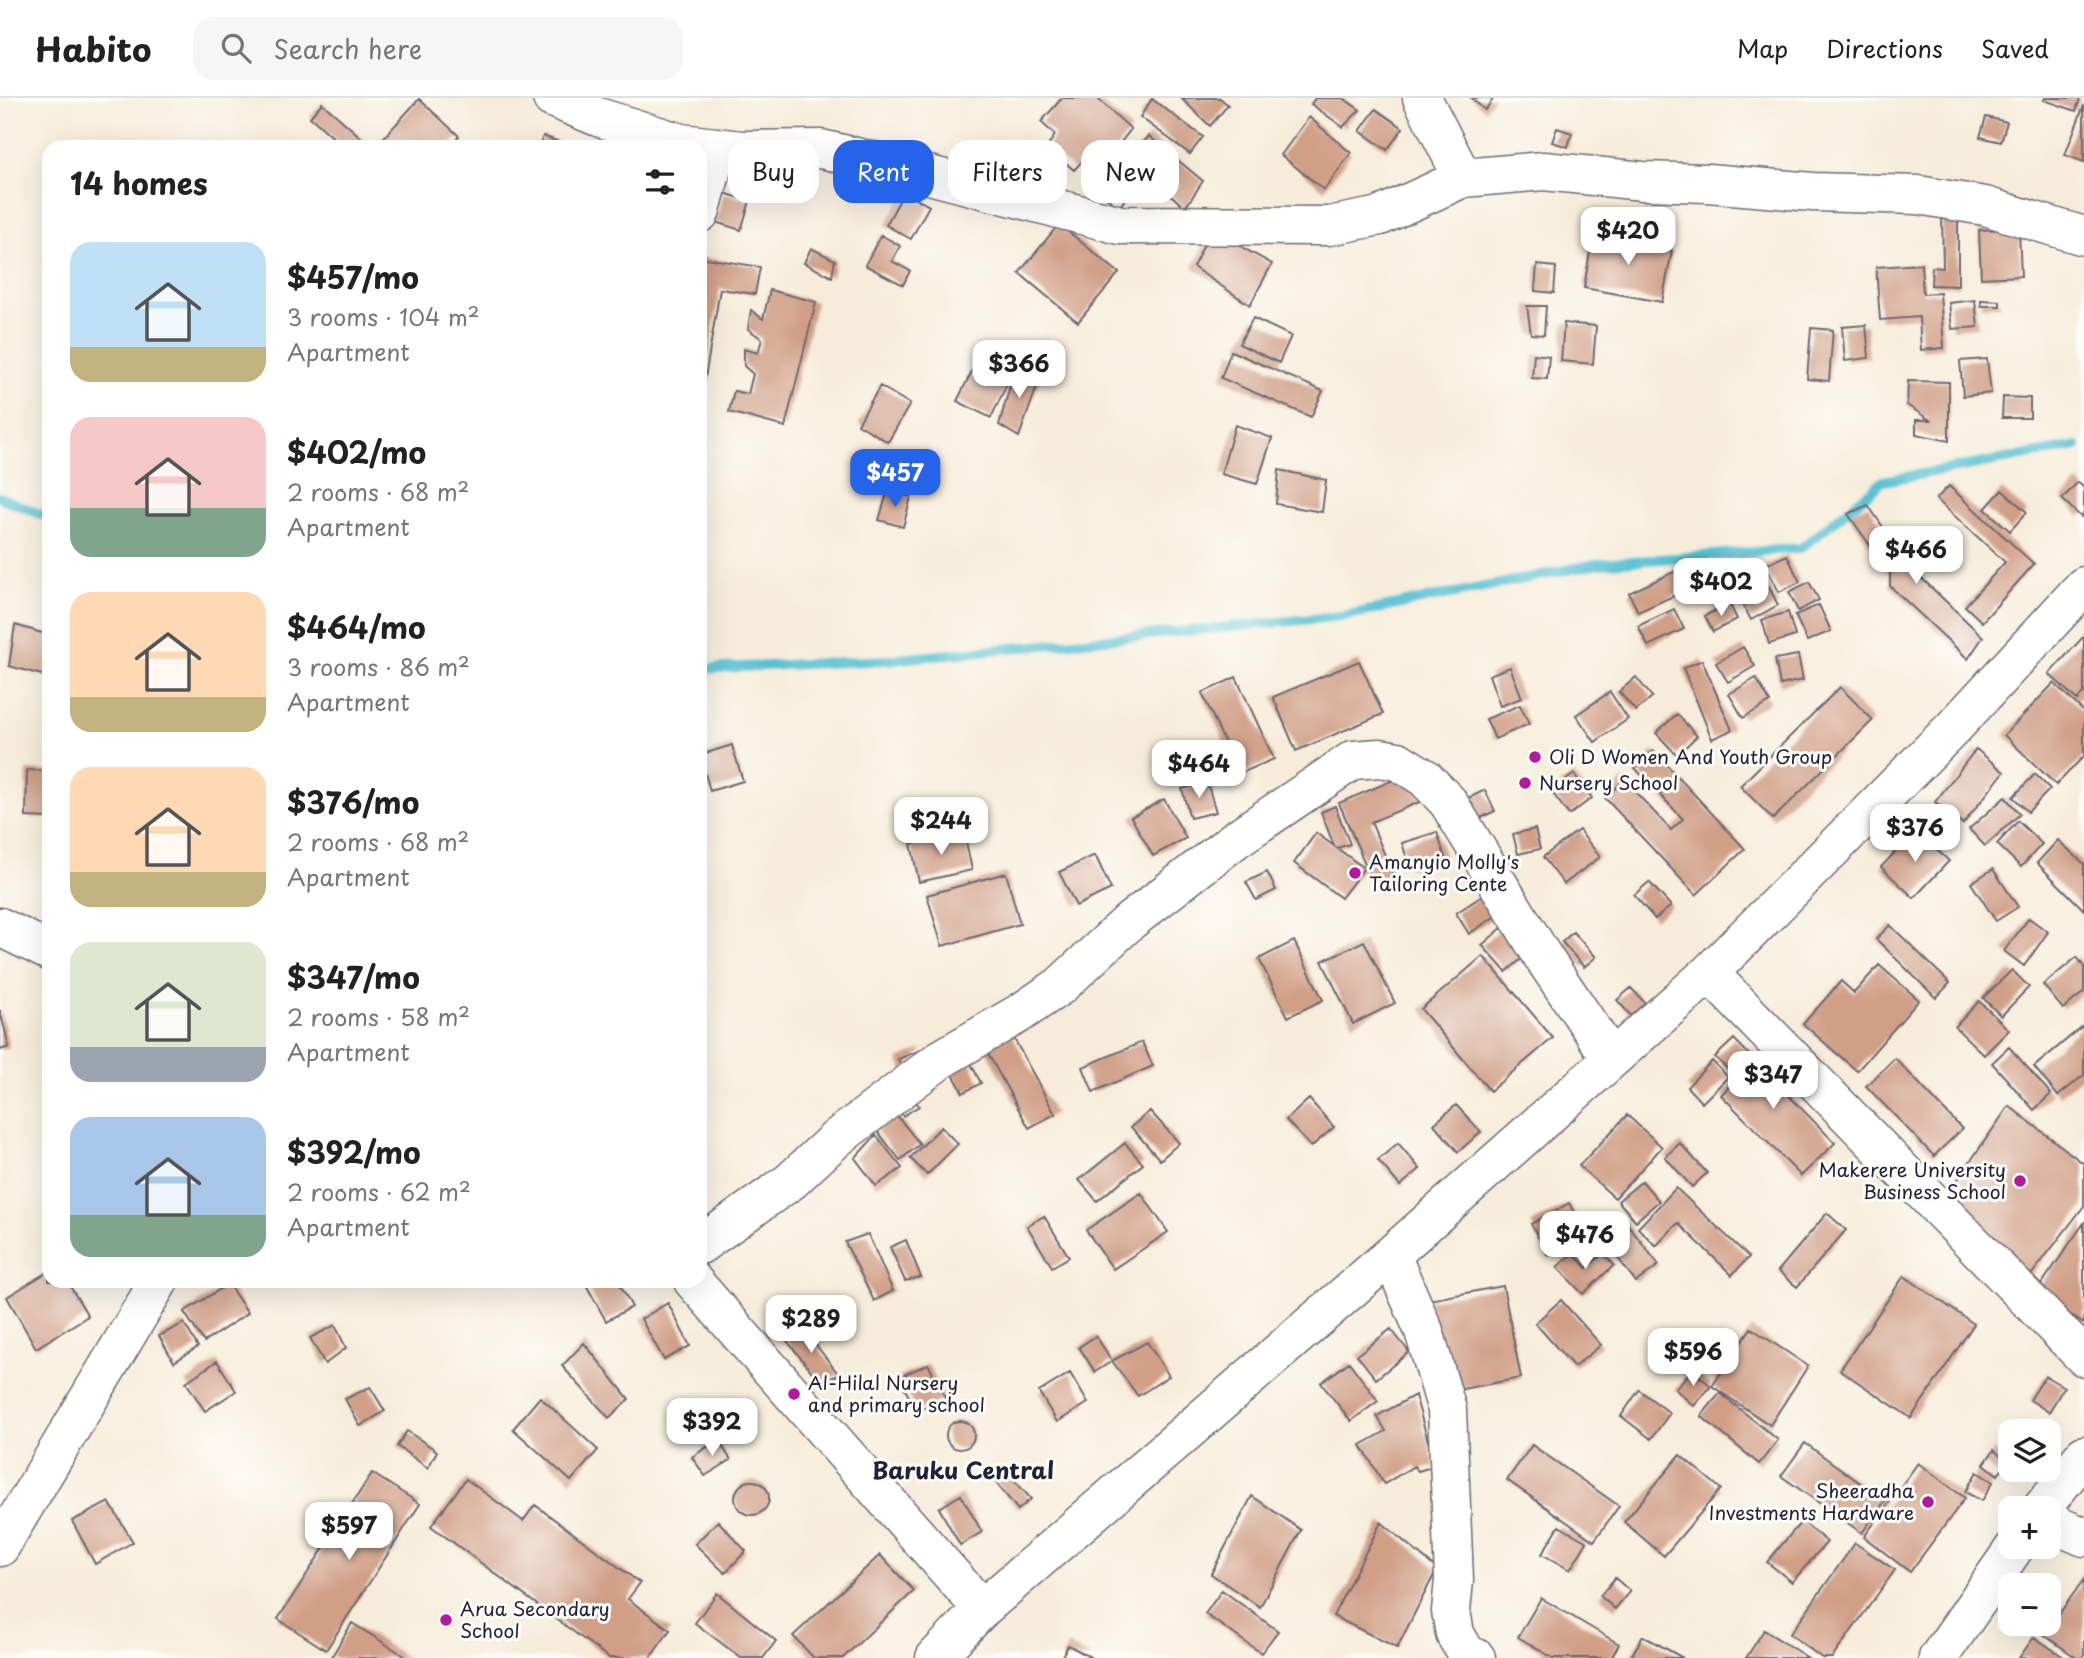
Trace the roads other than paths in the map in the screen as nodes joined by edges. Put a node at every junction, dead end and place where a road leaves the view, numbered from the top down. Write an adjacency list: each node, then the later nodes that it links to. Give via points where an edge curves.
1 (552, 98): 3 (street)
2 (1422, 98): 7 (street)
3 (601, 107): 4 (street)
4 (674, 140)
5 (707, 146): 6 (street)
6 (718, 147): 7 (street, via 821,149 1120,225 1329,226 1380,216); 8 (street)
7 (1463, 178): 9 (street, via 1544,171 1813,192 1918,195 1985,206)
8 (707, 187)
9 (2084, 236)
10 (2084, 586): 13 (street, via 1954,727)
11 (0, 927): 12 (street)
12 (42, 948)
13 (1709, 973): 14 (street); 19 (street)
14 (1611, 1058): 15 (street, via 1448,802 1425,778 1398,761 1353,761 1236,839 1129,922 1060,986 942,1059 837,1138 791,1181); 16 (street)
15 (707, 1240)
16 (1391, 1255): 26 (street); 27 (street, via 1424,1331 1447,1410 1454,1580 1451,1611)
17 (155, 1288): 24 (street)
18 (699, 1288): 26 (street)
19 (2084, 1357)
20 (2084, 1455): 21 (street)
21 (2052, 1496)
22 (2061, 1527): 23 (street)
23 (2084, 1537)
24 (0, 1547)
25 (2007, 1559): 29 (street)
26 (982, 1609): 28 (street)
27 (1458, 1650)
28 (935, 1658)
29 (1938, 1658)

